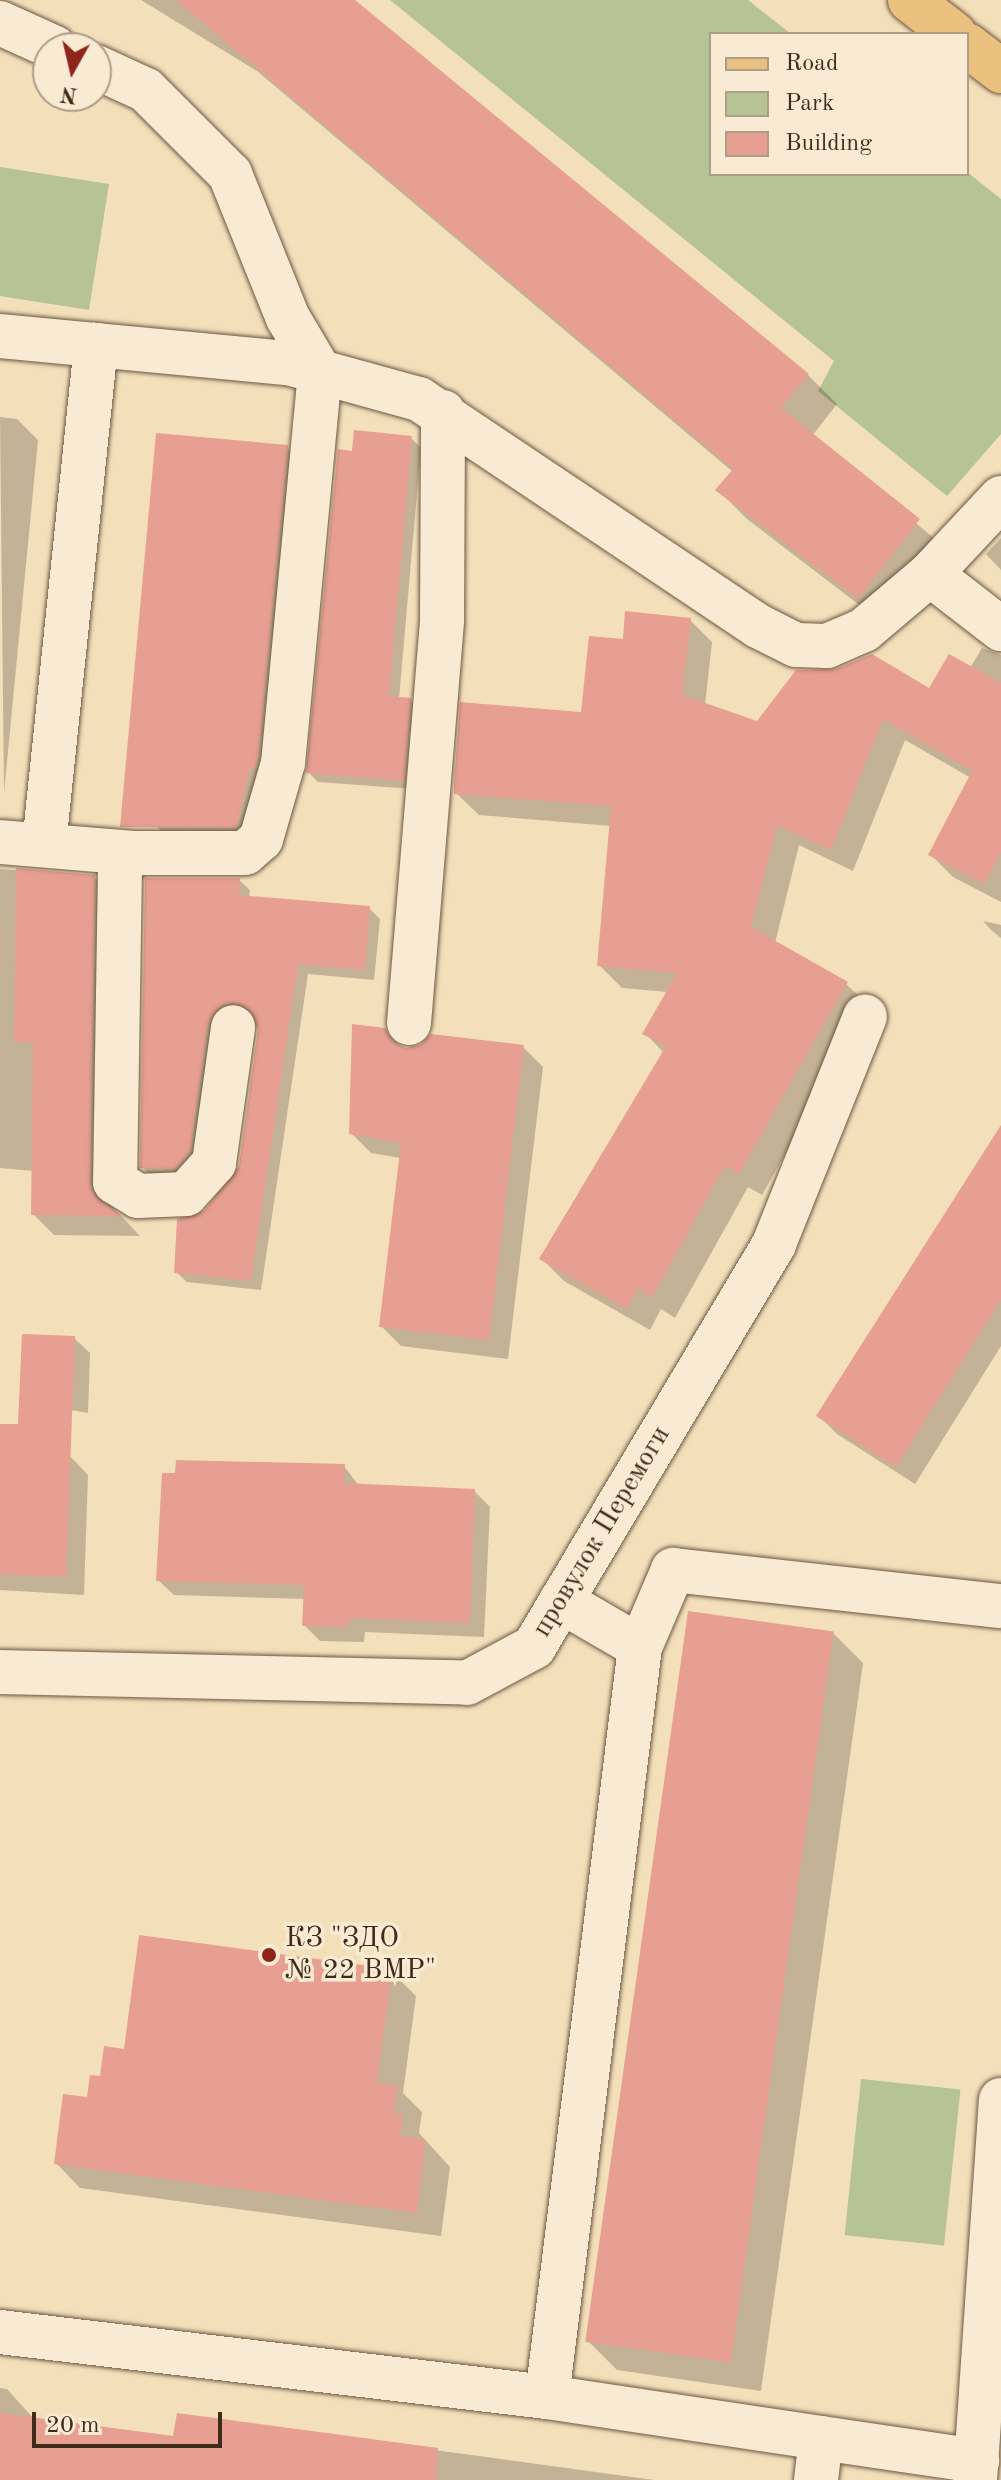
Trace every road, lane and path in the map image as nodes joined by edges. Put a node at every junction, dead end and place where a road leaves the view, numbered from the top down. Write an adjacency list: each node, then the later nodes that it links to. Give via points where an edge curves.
1 (910, 0): 3 (main road)
2 (0, 23): 4 (street)
3 (951, 32)
4 (32, 38)
5 (969, 47): 6 (main road)
6 (1001, 71)
7 (112, 74): 10 (street, via 146,90 230,174 288,318)
8 (0, 336): 9 (street)
9 (96, 345): 10 (street, via 288,363); 16 (street)
10 (320, 372): 11 (street, via 419,399); 17 (street, via 283,763 261,839 245,853)
11 (443, 412): 13 (street, via 758,626 796,645 827,646 864,630); 19 (street, via 442,620)
12 (1001, 498): 13 (street)
13 (930, 574): 14 (street)
14 (1001, 629)
15 (0, 842): 16 (street)
16 (44, 845): 17 (street)
17 (133, 853): 20 (street, via 120,867 115,1182 138,1196 186,1194 214,1163)
18 (865, 1016): 21 (street, провулок Перемоги, via 774,1244)
19 (409, 1023)
20 (233, 1027)
21 (561, 1601): 23 (street); 24 (street, провулок Перемоги, via 534,1647 467,1683)
22 (1001, 1606): 23 (street, via 673,1570)
23 (640, 1647): 27 (street)
24 (0, 1672)
25 (1001, 2100): 29 (street)
26 (0, 2332): 27 (street)
27 (547, 2397): 28 (street)
28 (818, 2459): 29 (street)
29 (976, 2470)

